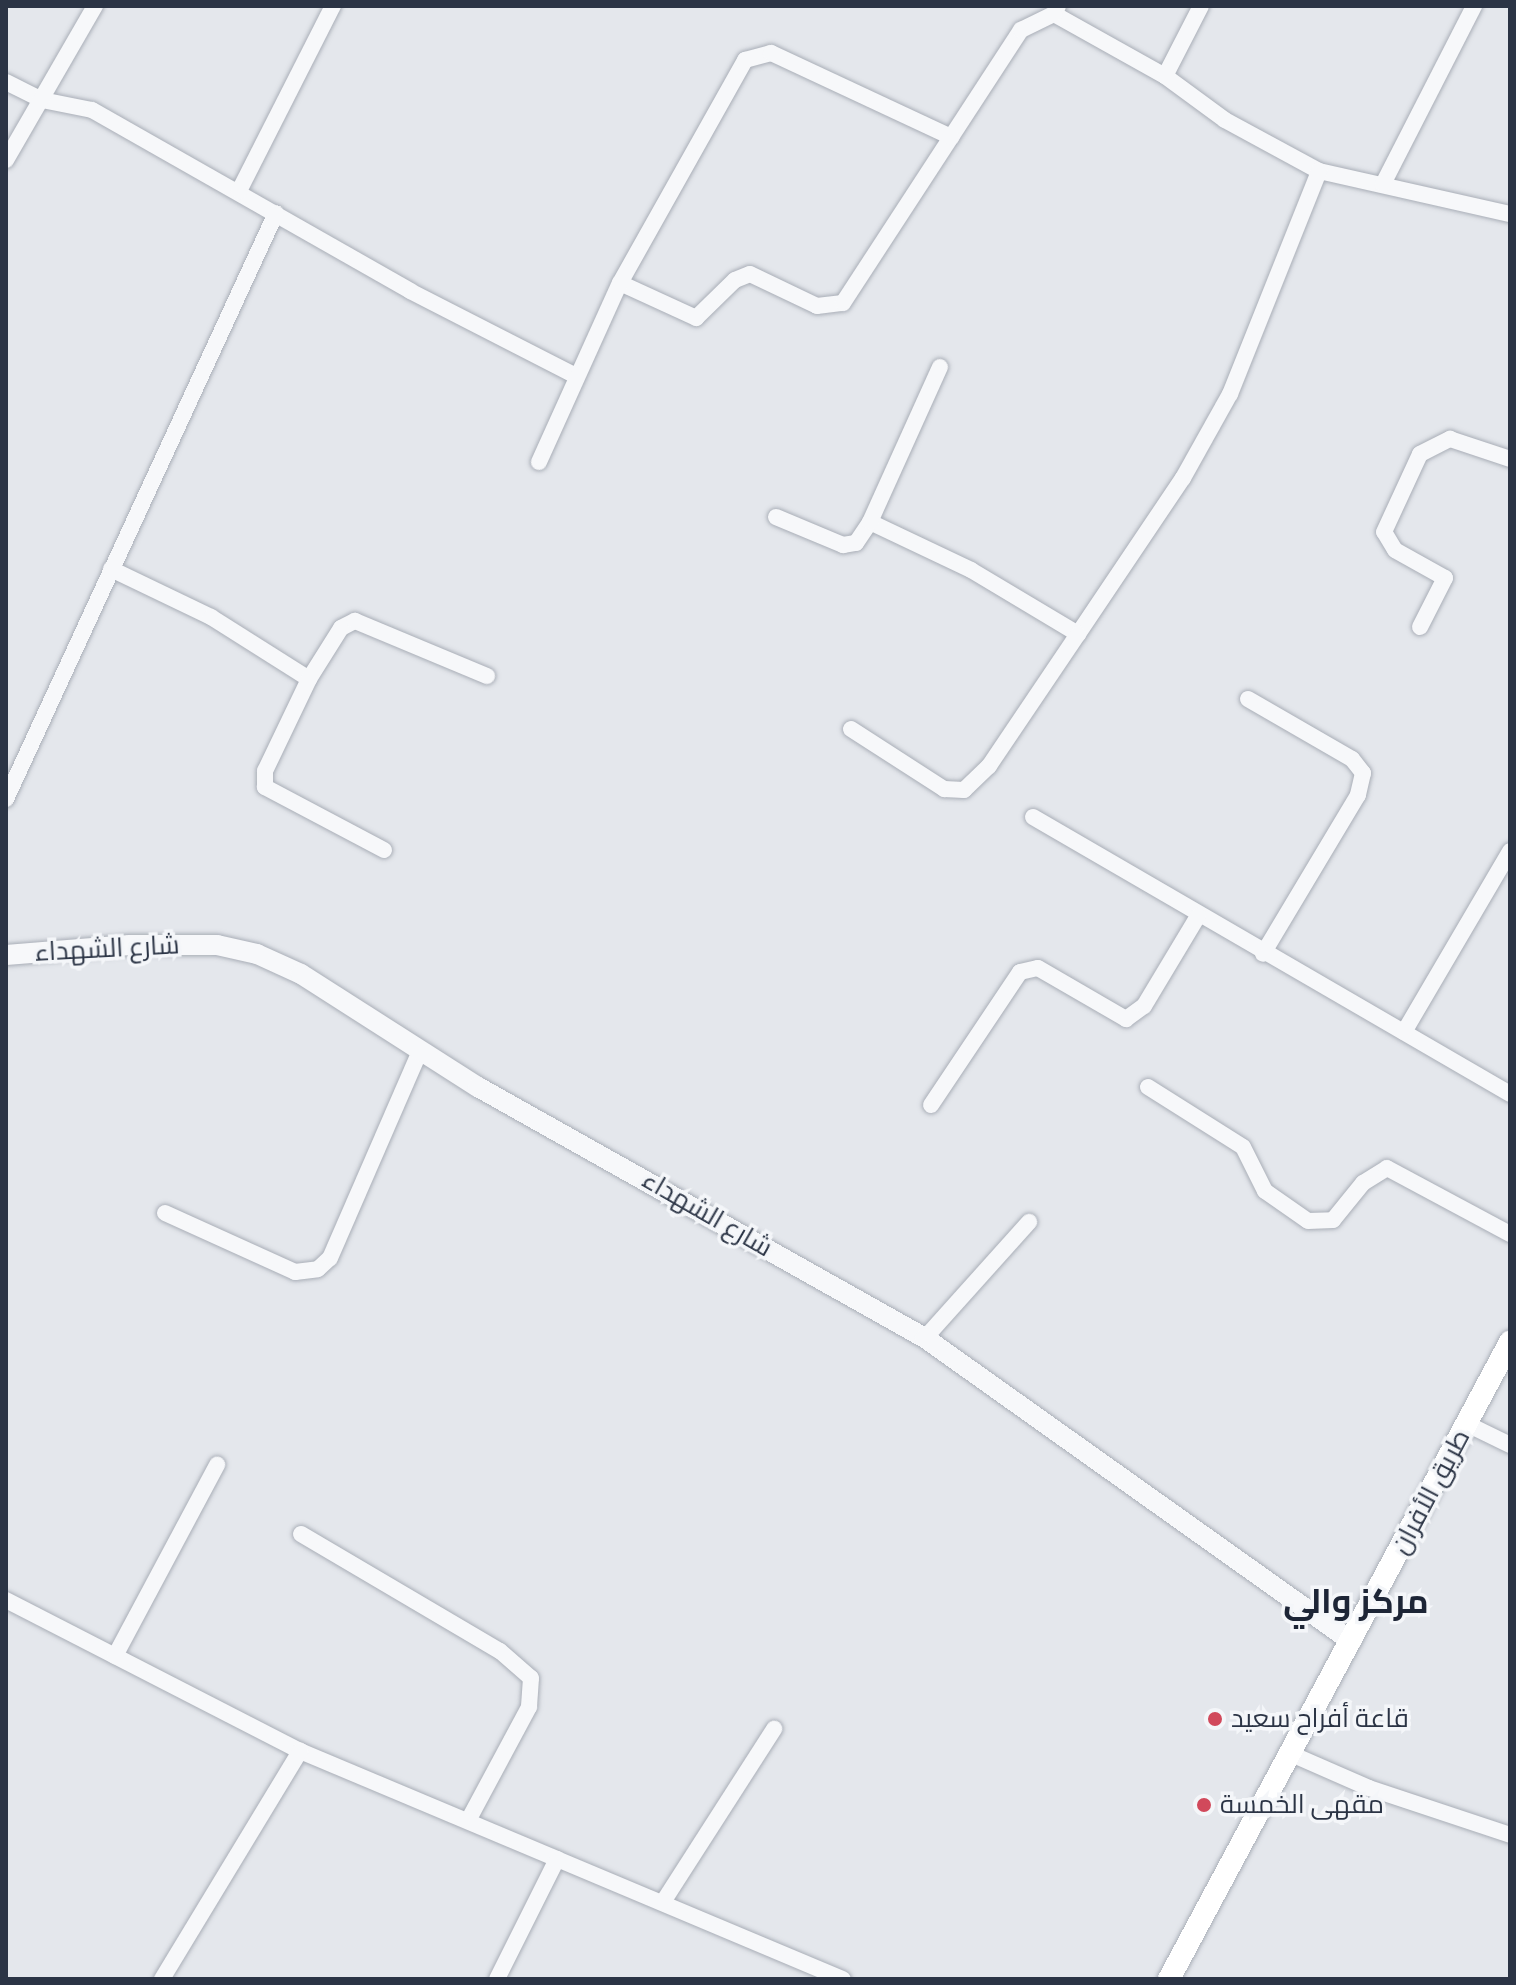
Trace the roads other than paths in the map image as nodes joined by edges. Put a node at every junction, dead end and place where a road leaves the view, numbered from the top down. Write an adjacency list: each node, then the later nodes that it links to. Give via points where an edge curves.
1 (95, 6): 8 (street)
2 (333, 6): 13 (street)
3 (1201, 6): 6 (street)
4 (1474, 6): 12 (street)
5 (1056, 10): 6 (street); 9 (street, via 1021,30)
6 (1165, 76): 11 (street, via 1225,120)
7 (6, 82): 8 (street)
8 (42, 100): 10 (street); 13 (street, via 92,110)
9 (951, 137): 16 (street, via 852,295 837,307 817,306 750,274 735,280 696,318); 16 (street, via 771,53 754,55 733,75)
10 (6, 160)
11 (1319, 171): 12 (street); 25 (street, via 1230,394 1183,478)
12 (1383, 184): 15 (street)
13 (239, 191): 14 (street)
14 (276, 213): 18 (street, via 410,291); 23 (street)
15 (1510, 214)
16 (620, 283): 18 (street)
17 (940, 367): 22 (street)
18 (574, 375): 20 (street)
19 (1510, 459): 24 (street, via 1450,439 1430,445 1411,471 1384,532 1395,550 1445,578)
20 (539, 462)
21 (776, 517): 22 (street, via 843,545 856,543)
22 (870, 522): 25 (street, via 971,570)
23 (111, 569): 27 (street, via 211,617); 30 (street)
24 (1420, 627)
25 (1078, 634): 29 (street, via 989,766 964,790 944,789)
26 (487, 676): 27 (street, via 355,621 341,628)
27 (309, 679): 32 (street, via 265,771 265,787)
28 (1248, 699): 35 (street, via 1352,759 1363,773 1358,795)
29 (851, 729)
30 (6, 799)
31 (1033, 817): 34 (street)
32 (384, 850)
33 (1510, 851): 37 (street)
34 (1198, 916): 35 (street); 41 (street, via 1144,1006 1126,1019 1038,968 1020,972)
35 (1263, 954): 37 (street)
36 (6, 955): 38 (street, شارع الشهداء, via 130,945 217,945 257,954 301,974)
37 (1404, 1032): 40 (street)
38 (420, 1051): 42 (street, via 330,1258 318,1269 295,1272); 45 (street, شارع الشهداء)
39 (1148, 1087): 44 (street, via 1243,1147 1265,1191 1308,1221 1333,1220 1363,1183 1387,1168)
40 (1510, 1094)
41 (931, 1105)
42 (165, 1213)
43 (1029, 1222): 45 (street)
44 (1510, 1234)
45 (925, 1338): 52 (street, شارع الشهداء)
46 (1510, 1342): 47 (main road, طريق الأفران)
47 (1467, 1424): 48 (street); 52 (main road, طريق الأفران)
48 (1510, 1445)
49 (217, 1465): 53 (street)
50 (301, 1534): 57 (street, via 500,1651 531,1678 529,1707)
51 (6, 1600): 53 (street)
52 (1351, 1641): 56 (main road, طريق الأفران)
53 (115, 1656): 55 (street)
54 (774, 1729): 60 (street)
55 (300, 1751): 57 (street); 61 (street)
56 (1289, 1753): 58 (street, via 1369,1788); 64 (main road, طريق الأفران)
57 (468, 1821): 59 (street)
58 (1510, 1835)
59 (557, 1859): 60 (street); 62 (street)
60 (663, 1902): 63 (street)
61 (162, 1979)
62 (497, 1979)
63 (843, 1979)
64 (1169, 1979)

